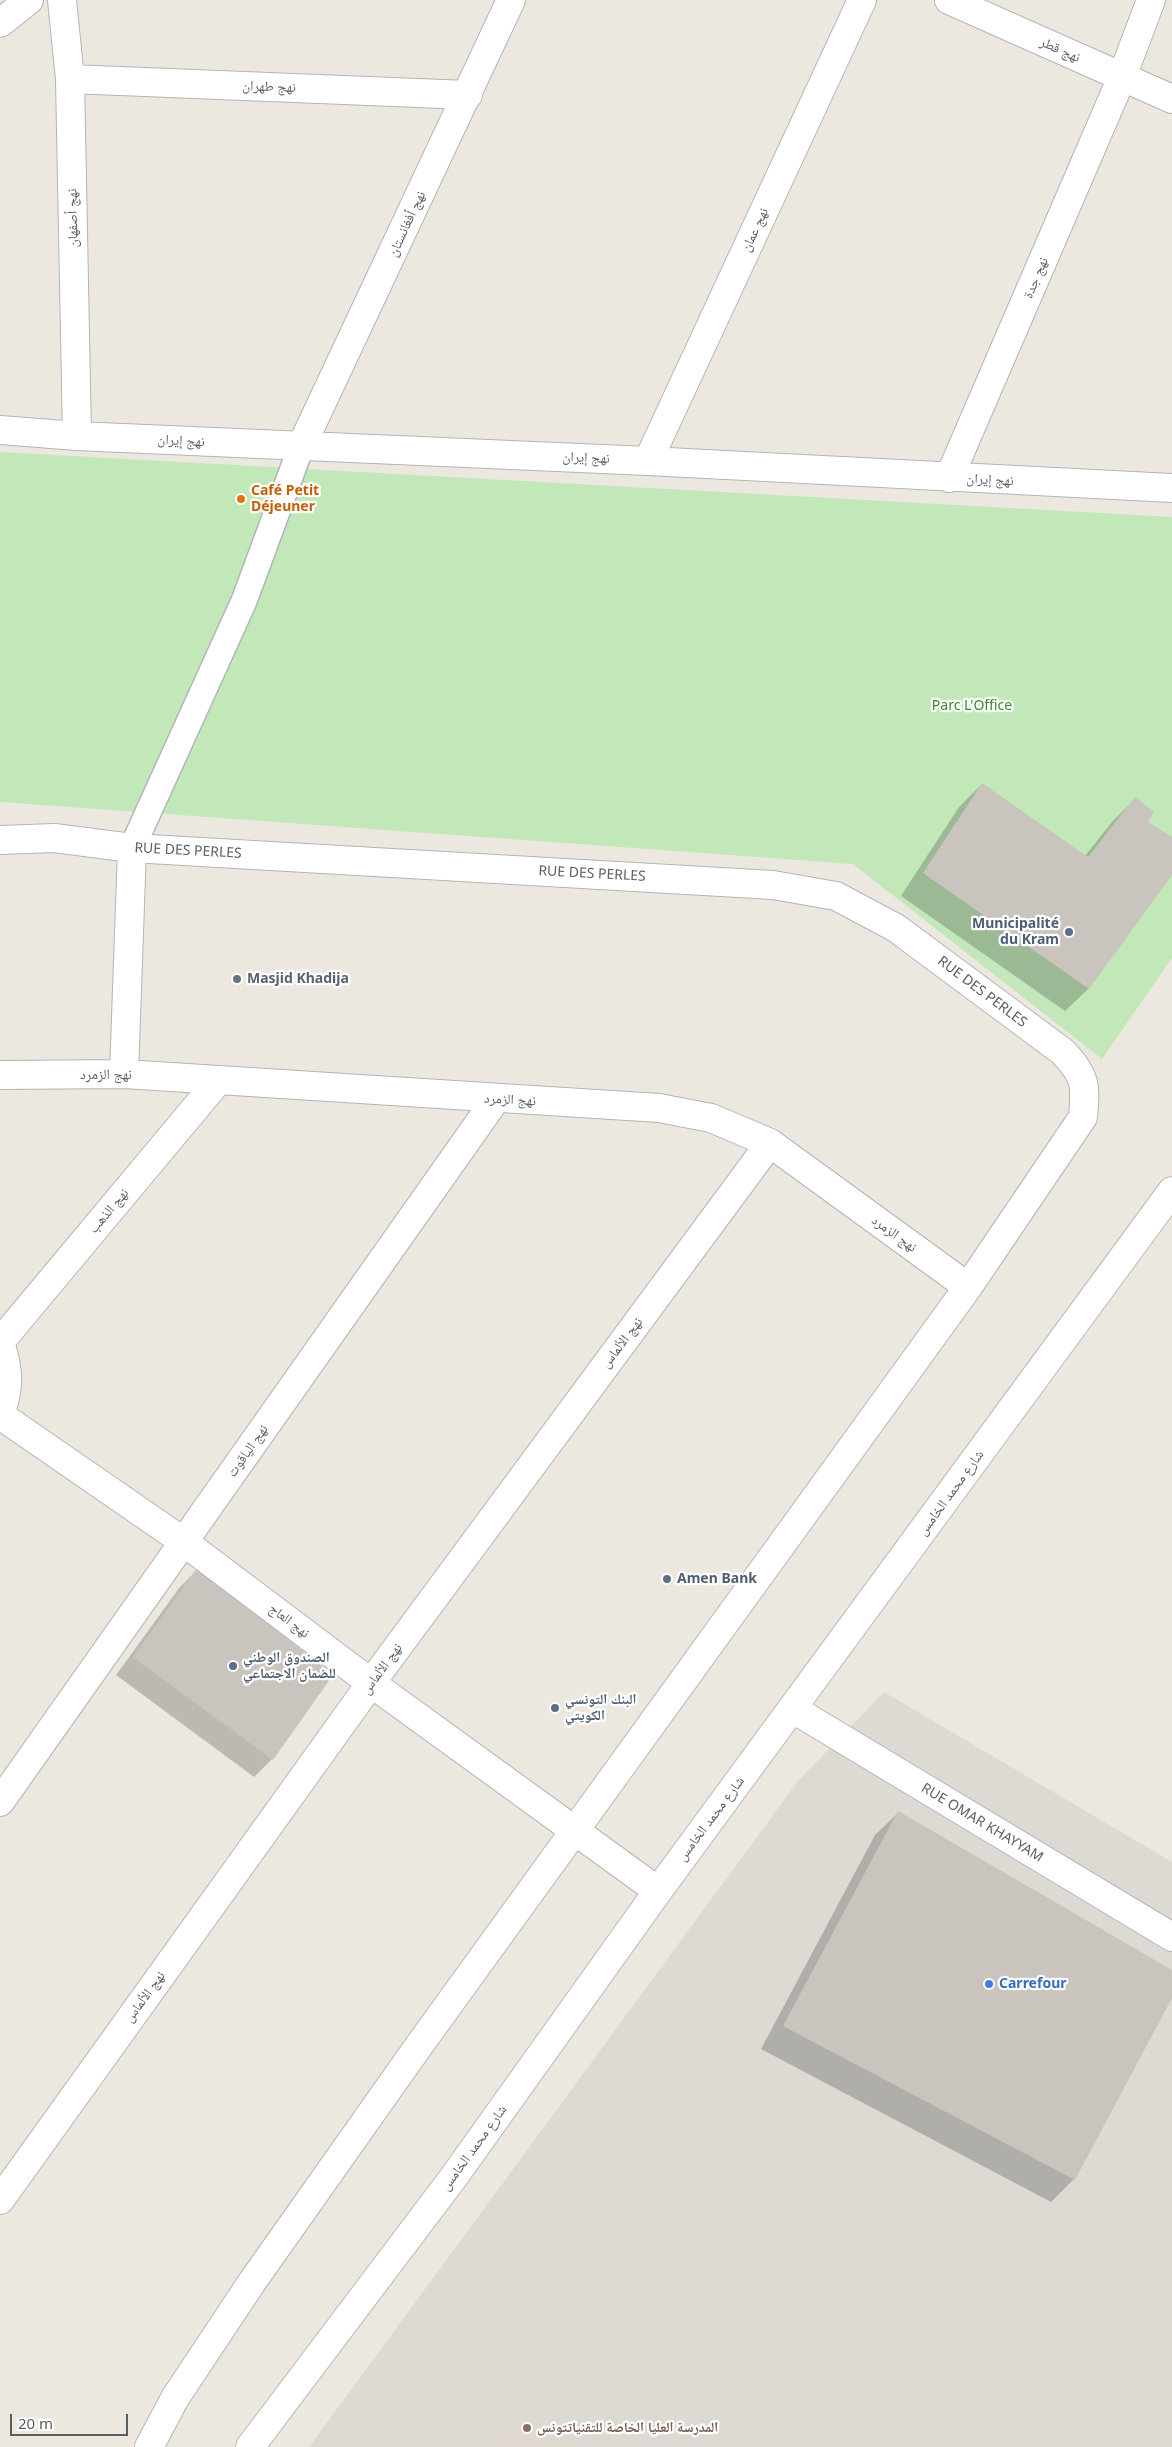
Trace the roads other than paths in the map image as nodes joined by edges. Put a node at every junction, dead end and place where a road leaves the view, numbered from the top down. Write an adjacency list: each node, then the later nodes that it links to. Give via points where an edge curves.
1 (29, 0): 7 (street)
2 (62, 0): 9 (street, نهج أصفهان)
3 (511, 0): 10 (street, نهج أفغانستان)
4 (862, 0): 15 (street, نهج عمان)
5 (949, 0): 8 (street, نهج قطر)
6 (1151, 0): 8 (street, نهج جدة)
7 (0, 22)
8 (1122, 77): 11 (street, نهج قطر); 16 (street, نهج جدة)
9 (70, 79): 10 (street, نهج طهران); 13 (street, نهج أصفهان)
10 (468, 95): 14 (street, نهج أفغانستان)
11 (1172, 99)
12 (0, 430): 13 (street, نهج إيران)
13 (77, 436): 14 (street, نهج إيران)
14 (301, 447): 15 (street, نهج إيران); 19 (street, via 244,601)
15 (648, 461): 16 (street, نهج إيران)
16 (950, 478): 17 (street, نهج إيران)
17 (1172, 488)
18 (0, 840): 19 (street, RUE DES PERLES, via 54,838)
19 (132, 848): 20 (street); 26 (street, RUE DES PERLES, via 773,885 836,896 896,928 1063,1052 1079,1069 1085,1088 1083,1117)
20 (124, 1074): 21 (street, نهج الزمرد); 22 (street, نهج الزمرد)
21 (0, 1075)
22 (218, 1081): 23 (street, نهج الزمرد); 27 (street, نهج الذهب)
23 (496, 1099): 24 (street, نهج الزمرد, via 659,1108 711,1118); 29 (street, نهج الياقوت)
24 (770, 1143): 26 (street, نهج الزمرد); 30 (street, نهج الألماس)
25 (1172, 1192): 31 (street, شارع محمد الخامس)
26 (968, 1287): 33 (street)
27 (0, 1342): 28 (street, via 8,1379 7,1397)
28 (0, 1415): 29 (street, نهج العاج)
29 (184, 1542): 30 (street, نهج العاج); 32 (street, نهج الياقوت)
30 (371, 1683): 33 (street, نهج العاج); 36 (street, نهج الألماس)
31 (793, 1709): 34 (street, شارع محمد الخامس); 35 (street, RUE OMAR KHAYYAM)
32 (0, 1802)
33 (574, 1830): 34 (street, نهج العاج); 37 (street, via 257,2274 175,2398)
34 (658, 1891): 38 (street, شارع محمد الخامس, via 453,2178)
35 (1172, 1937)
36 (0, 2200)
37 (149, 2447)
38 (250, 2447)

